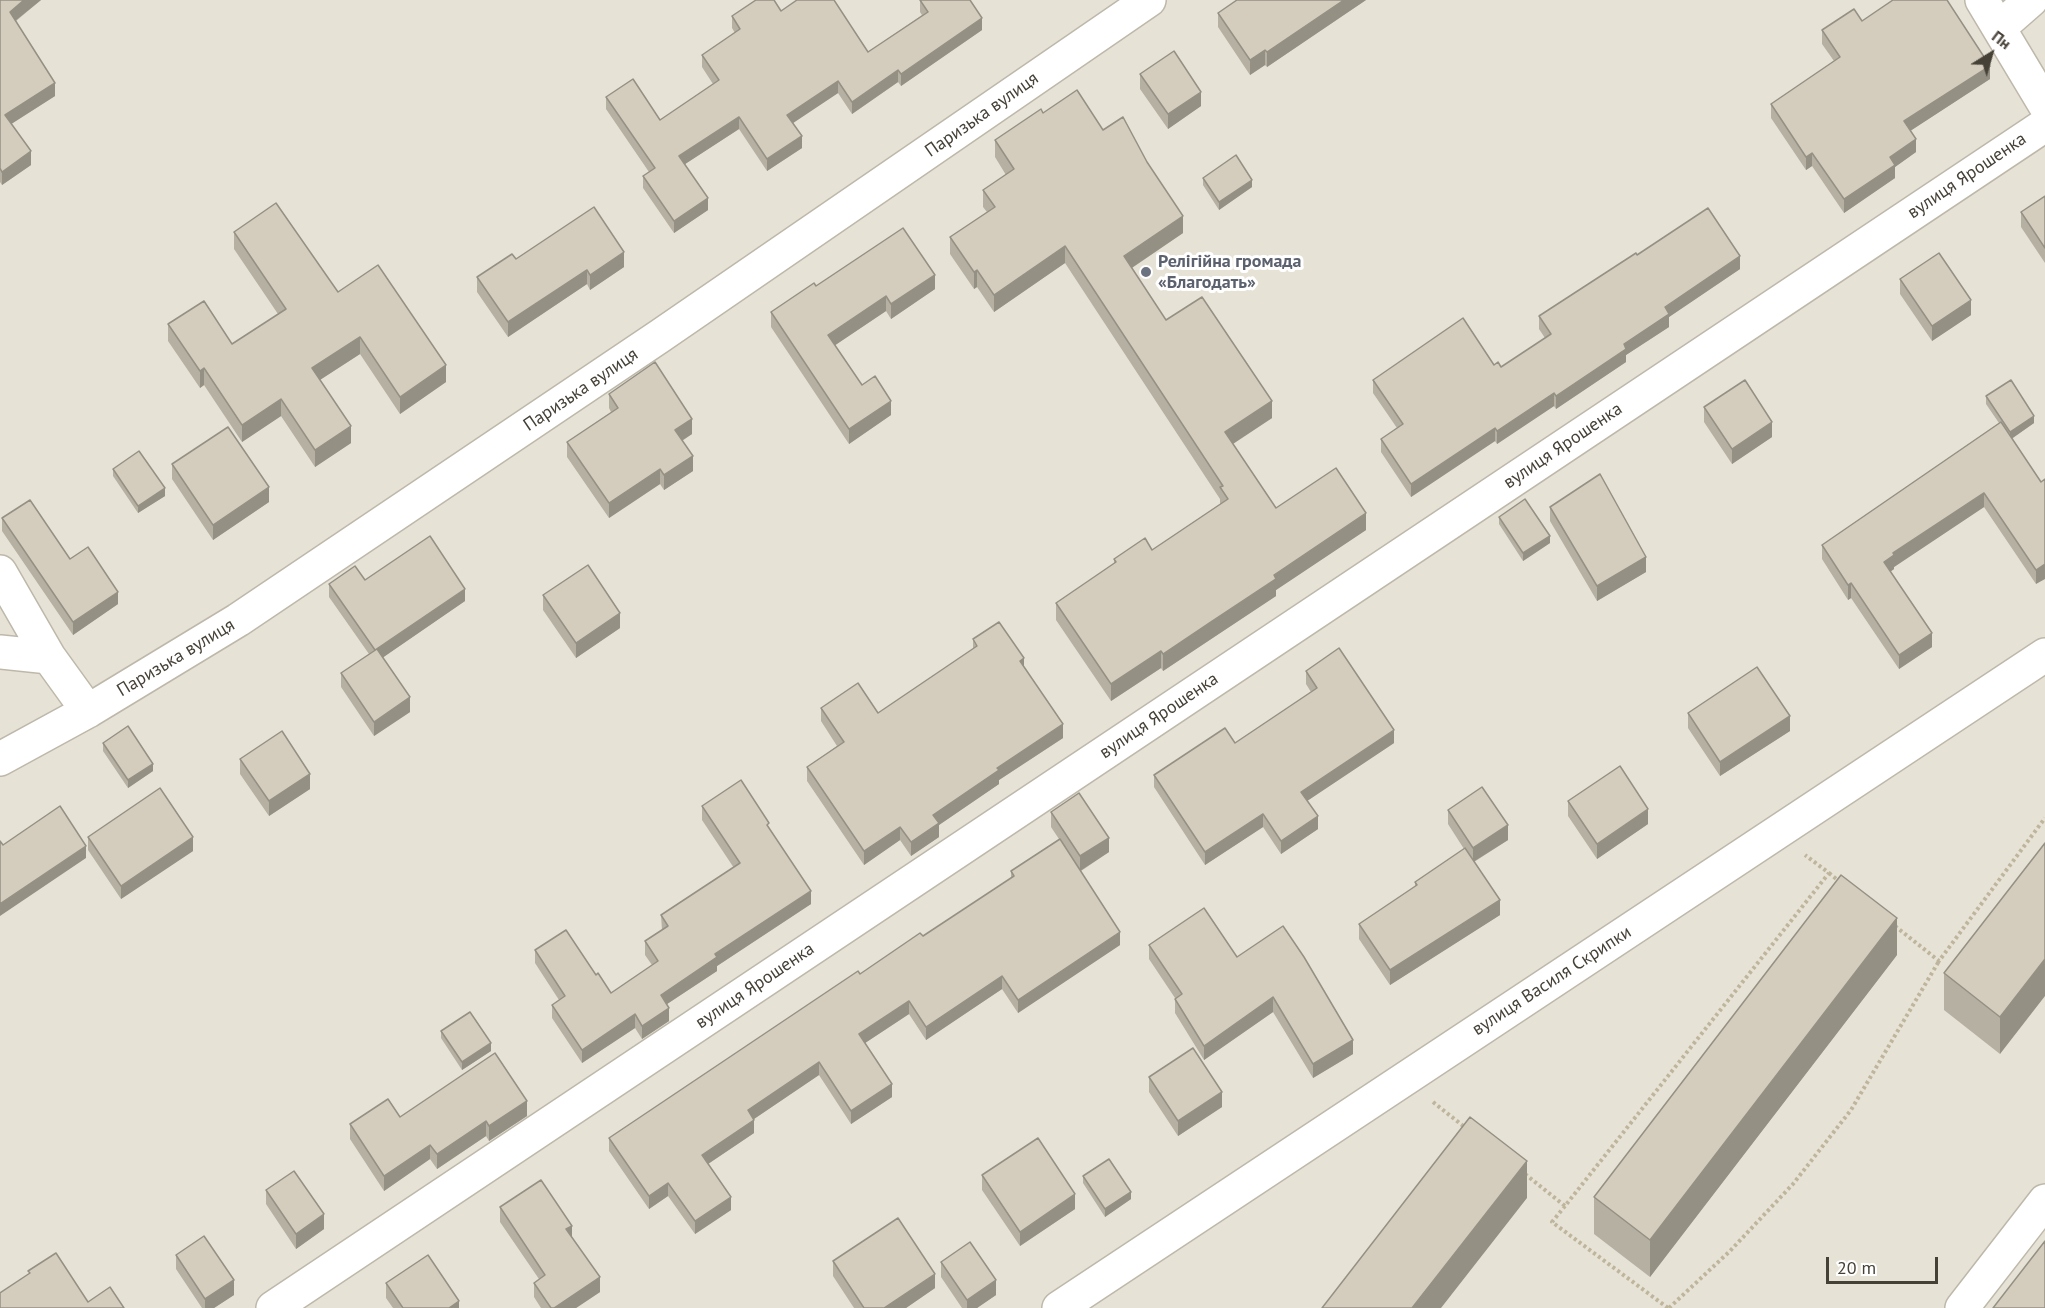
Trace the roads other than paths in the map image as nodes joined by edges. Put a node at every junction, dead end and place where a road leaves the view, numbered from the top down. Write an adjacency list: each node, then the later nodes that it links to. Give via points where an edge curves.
1 (1149, 0): 11 (street, Паризька вулиця, via 238,620)
2 (1982, 0): 4 (street)
3 (2031, 0): 4 (street)
4 (1999, 28): 5 (street)
5 (2045, 105)
6 (2045, 125): 14 (street, вулиця Ярошенка)
7 (0, 572): 10 (street)
8 (0, 652): 10 (street)
9 (2045, 655): 15 (street, вулиця Василя Скрипки)
10 (49, 657): 11 (street)
11 (88, 711): 12 (street, Паризька вулиця)
12 (0, 759)
13 (2045, 1200): 16 (street)
14 (273, 1308)
15 (1059, 1308)
16 (1962, 1308)

